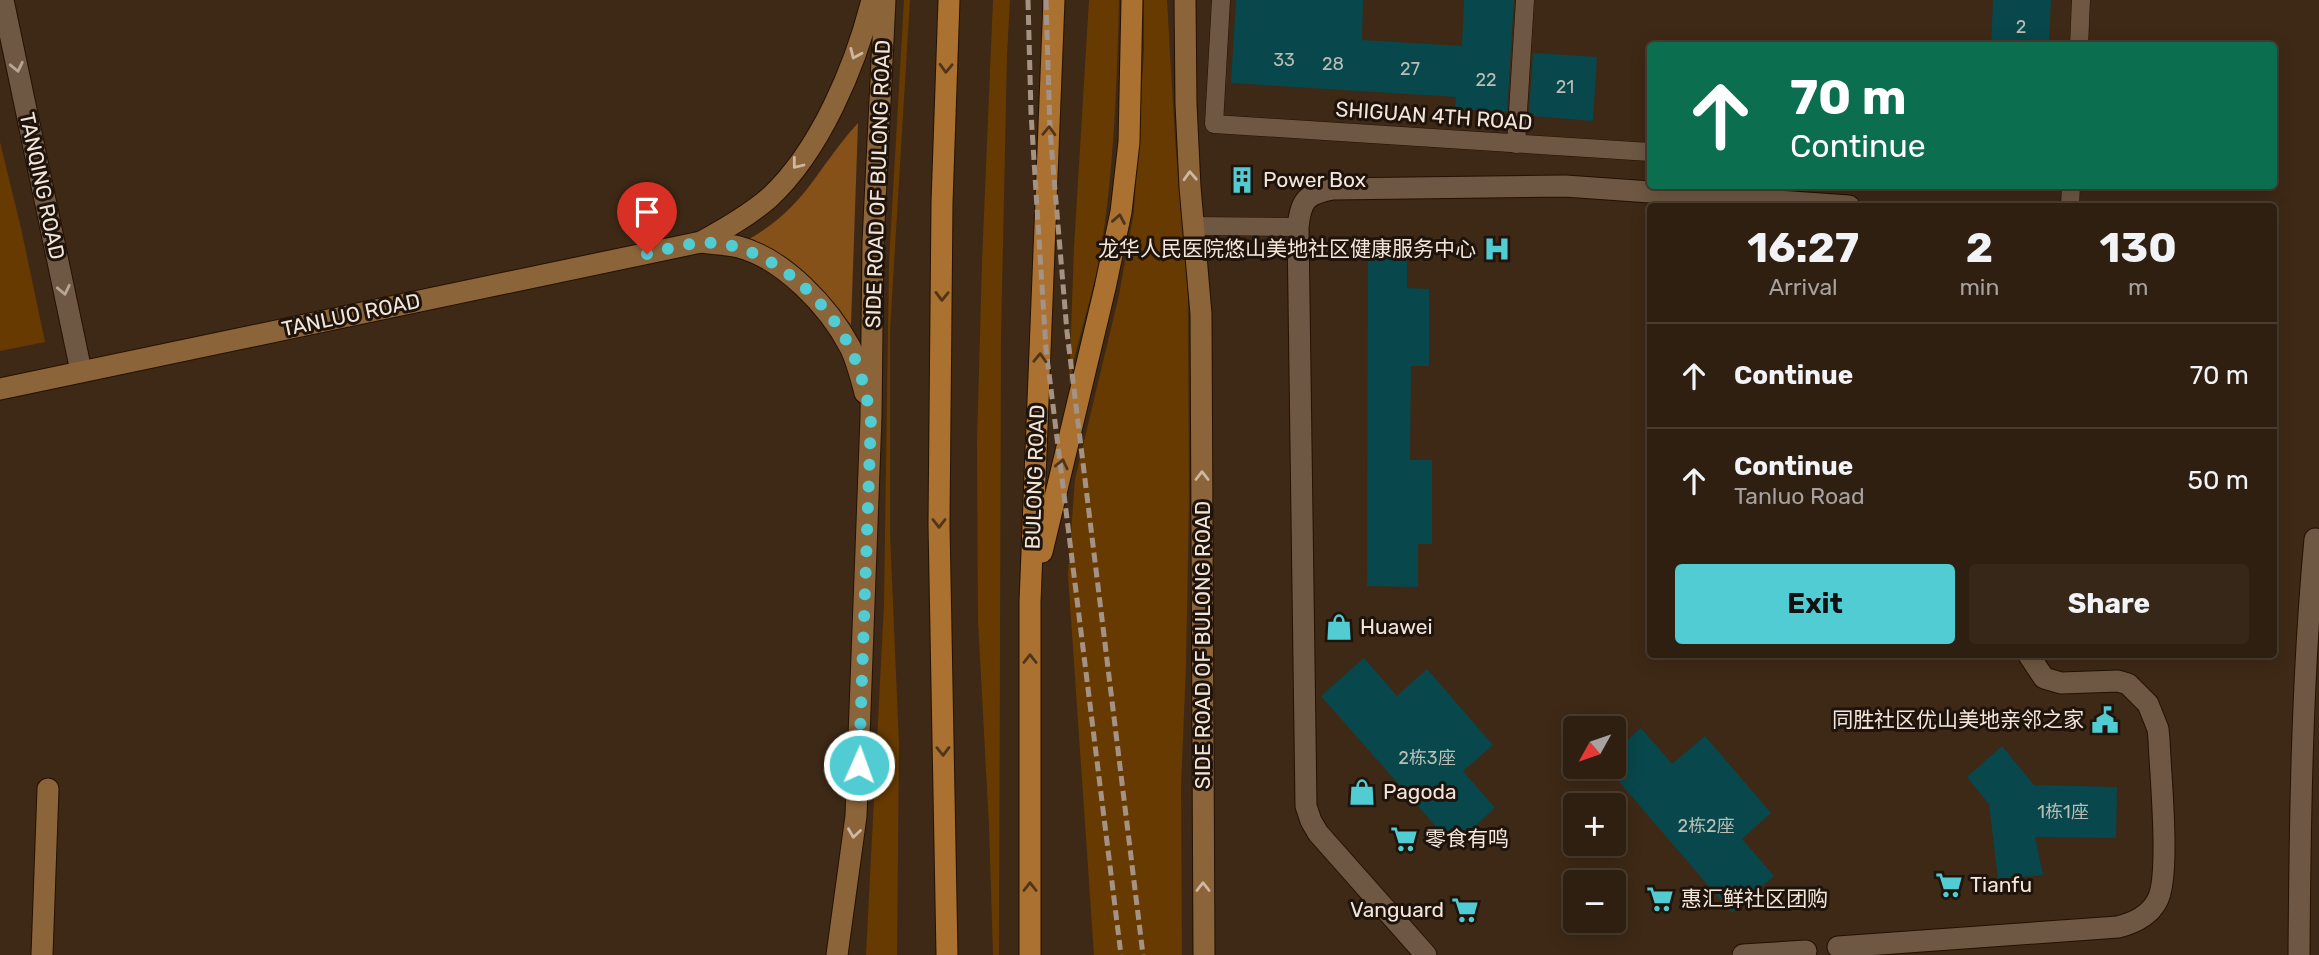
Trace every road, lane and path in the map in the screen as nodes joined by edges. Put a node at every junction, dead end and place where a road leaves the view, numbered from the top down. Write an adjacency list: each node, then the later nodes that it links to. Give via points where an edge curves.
1 (3, 0): 18 (street, TANQING ROAD, one-way to 18)
2 (872, 0): 17 (main road, one-way to 17, via 863,36 820,133 762,204)
3 (885, 0): 20 (main road, SIDE ROAD OF BULONG ROAD, via 873,242)
4 (949, 0): 29 (main road, one-way to 29, via 939,510)
5 (1054, 0): 22 (main road, BULONG ROAD, one-way to 5)
6 (1132, 0): 22 (main road, one-way to 6, via 1121,212 1129,142)
7 (1185, 0): 15 (main road, SIDE ROAD OF BULONG ROAD, one-way to 7)
8 (1220, 0): 12 (lane, SHIGUAN 4TH ROAD, via 1214,124)
9 (1525, 0): 12 (lane)
10 (2081, 0): 11 (lane)
11 (2079, 42)
12 (1516, 144): 13 (lane, SHIGUAN 4TH ROAD)
13 (1647, 152)
14 (1808, 203): 16 (street, via 1578,186 1333,189 1308,197 1300,208)
15 (1194, 226): 16 (lane); 31 (main road, SIDE ROAD OF BULONG ROAD, one-way to 15, via 1201,314)
16 (1298, 227): 32 (street, via 1306,806 1318,833)
17 (701, 242): 18 (main road, TANLUO ROAD); 20 (main road, via 739,247 765,258 799,282 850,348)
18 (81, 371): 19 (main road, TANLUO ROAD)
19 (0, 388)
20 (871, 417): 28 (main road, SIDE ROAD OF BULONG ROAD, one-way to 28, via 856,816)
21 (2315, 539): 34 (street, via 2301,758)
22 (1030, 602): 30 (main road, BULONG ROAD, one-way to 22)
23 (2031, 658): 26 (street, via 2044,678 2061,683 2118,681 2128,684 2148,704 2159,739 2164,875 2159,899 2139,920 2118,928)
24 (48, 789): 27 (main road)
25 (1805, 951): 33 (street)
26 (1838, 951)
27 (41, 955)
28 (837, 955)
29 (947, 955)
30 (1030, 955)
31 (1204, 955)
32 (1426, 955)
33 (1743, 955)
34 (2299, 955)

